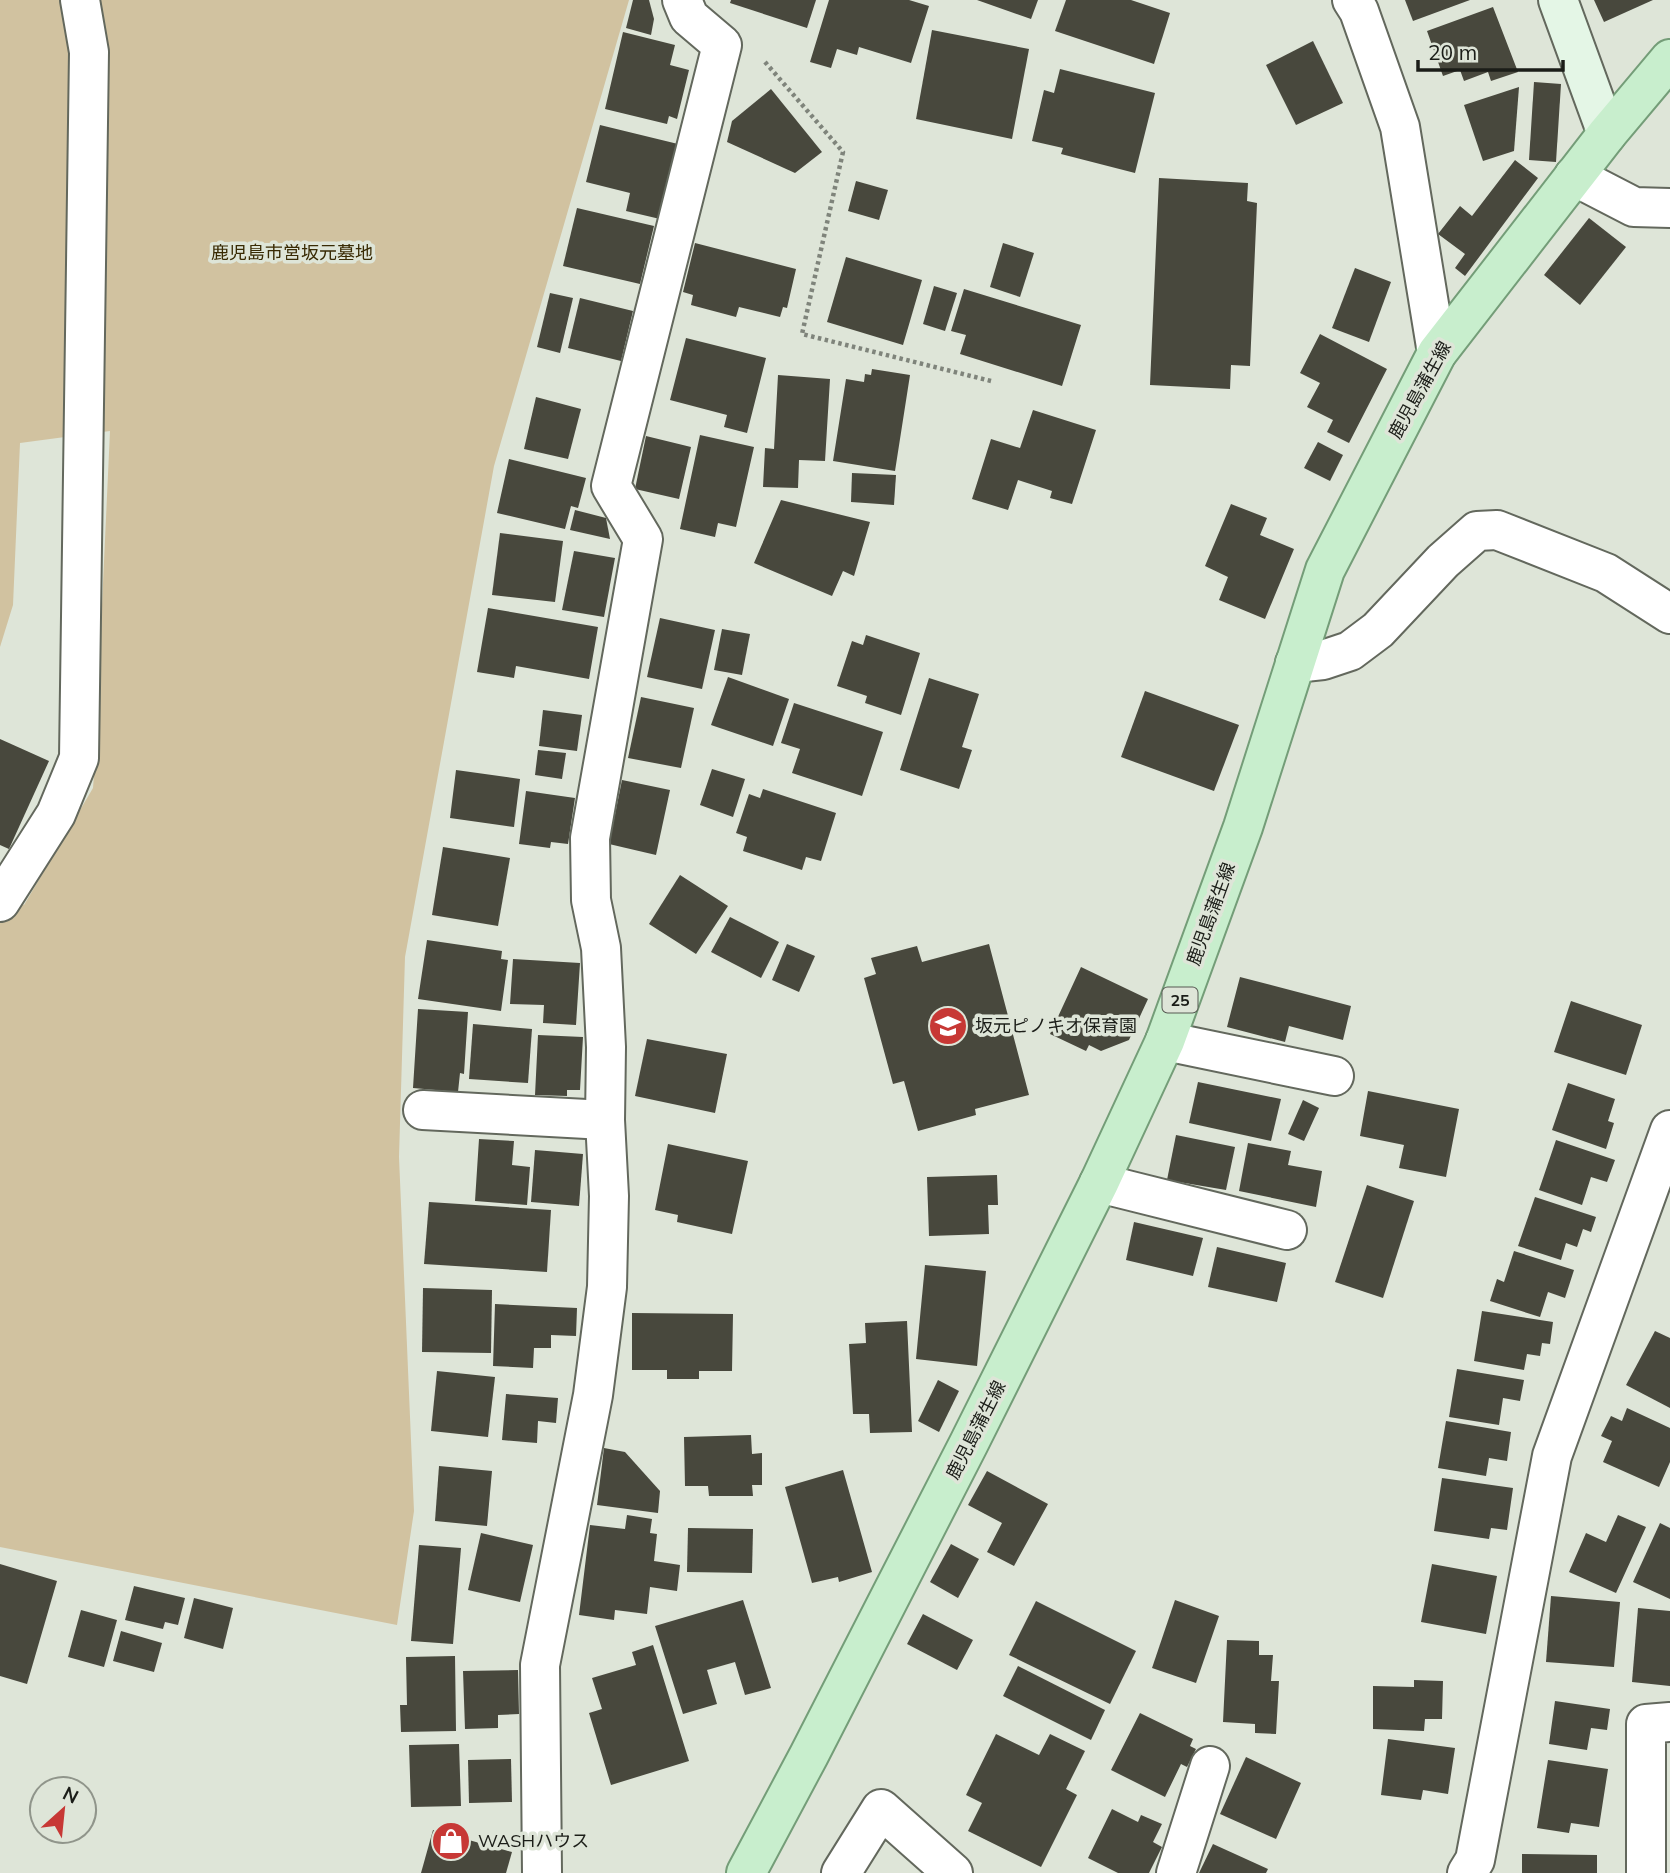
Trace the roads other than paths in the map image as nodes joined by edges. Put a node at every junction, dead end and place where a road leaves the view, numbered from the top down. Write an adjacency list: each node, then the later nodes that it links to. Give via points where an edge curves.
1 (80, 0): 12 (street, via 89,52 79,758 56,814)
2 (682, 0): 16 (street, via 689,18 722,44 611,486 643,539 590,838 591,900 601,948)
3 (1352, 0): 9 (street, via 1400,127)
4 (1558, 0): 6 (main road)
5 (1670, 59): 6 (main road, 鹿児島蒲生線 / 25)
6 (1607, 134): 7 (main road, 鹿児島蒲生線 / 25)
7 (1574, 176): 8 (street, via 1634,207); 9 (main road, 鹿児島蒲生線 / 25)
8 (1670, 208)
9 (1437, 352): 11 (main road, 鹿児島蒲生線 / 25, via 1325,570)
10 (1670, 614): 11 (street, via 1606,573 1497,530 1477,531 1350,652)
11 (1295, 663): 13 (main road, 鹿児島蒲生線 / 25, via 1243,827)
12 (0, 902)
13 (1165, 1041): 14 (street); 18 (main road, 鹿児島蒲生線 / 25)
14 (1334, 1076)
15 (423, 1110): 16 (street)
16 (605, 1120): 22 (street, via 607,1287 593,1395 540,1665)
17 (1670, 1130): 27 (street, via 1552,1456 1475,1860)
18 (1099, 1183): 19 (street); 23 (main road, 鹿児島蒲生線 / 25)
19 (1287, 1230)
20 (1670, 1722): 28 (street, via 1646,1724)
21 (1210, 1766): 26 (street)
22 (542, 1873)
23 (746, 1873)
24 (841, 1873): 25 (street, via 881,1809)
25 (953, 1873)
26 (1177, 1873)
27 (1466, 1873)
28 (1646, 1873)

